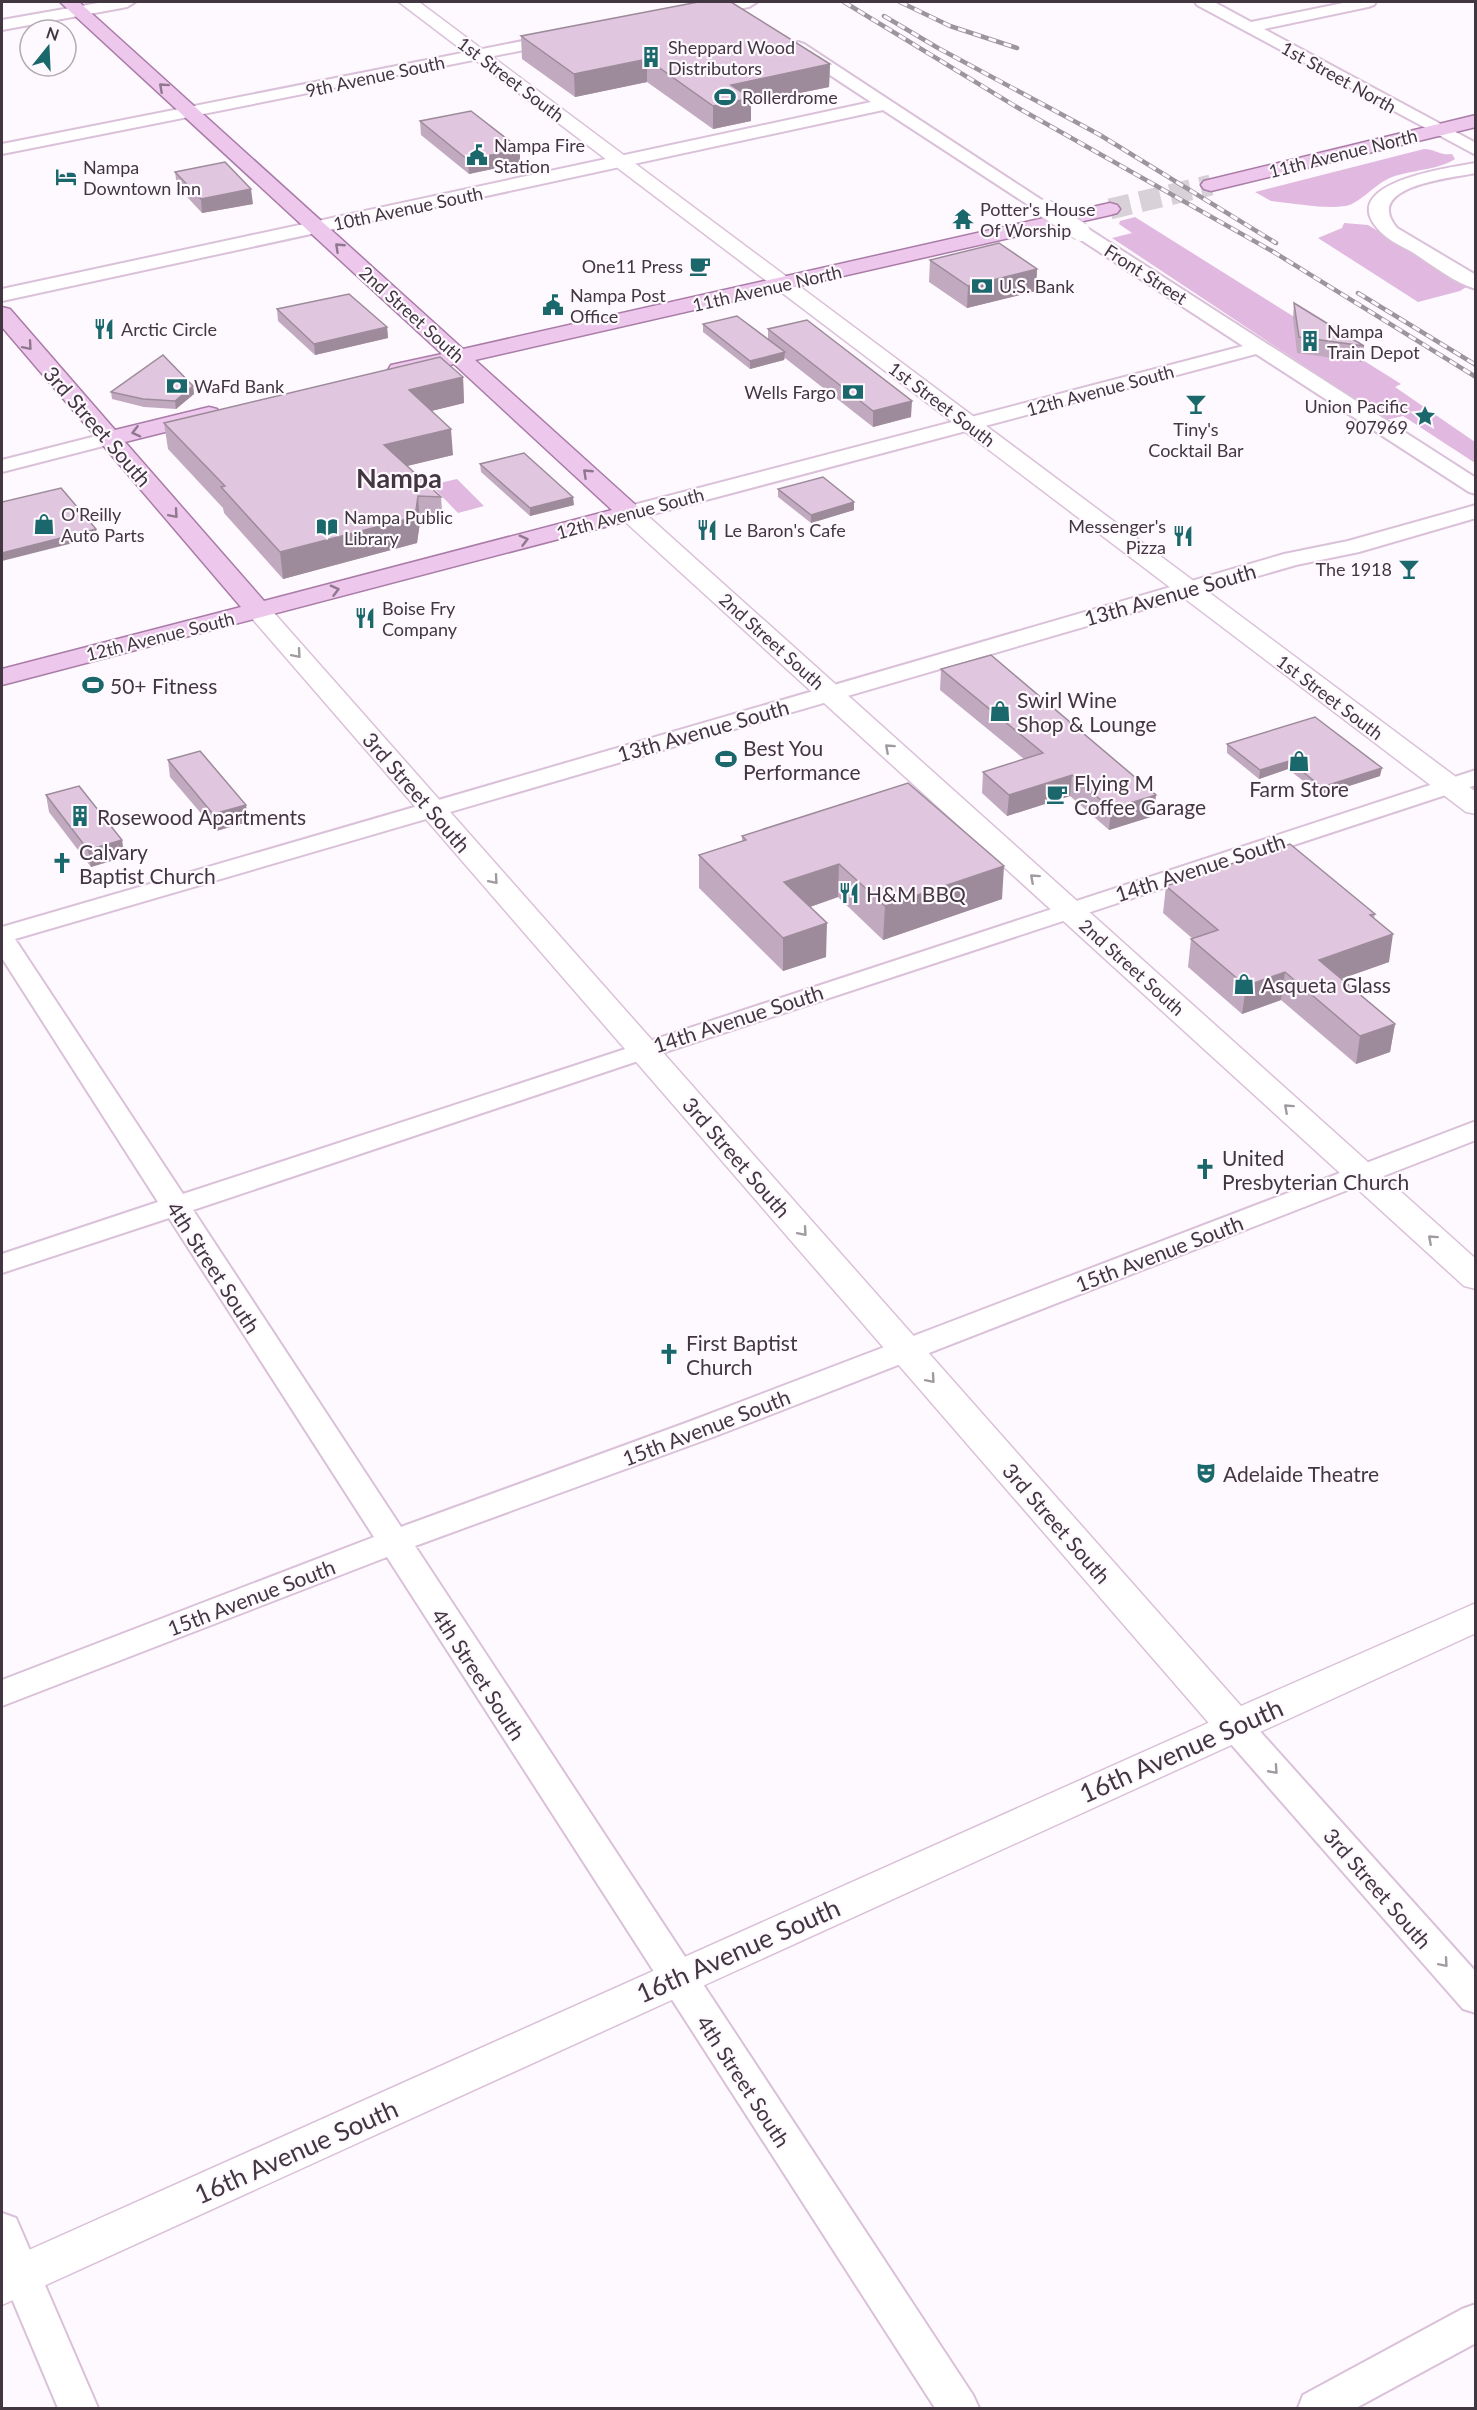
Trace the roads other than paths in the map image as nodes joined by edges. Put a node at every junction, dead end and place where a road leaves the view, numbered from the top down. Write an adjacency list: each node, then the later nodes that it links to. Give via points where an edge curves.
1 (127, 2): 5 (street)
2 (408, 2): 12 (main road, 1st Street South)
3 (1203, 2): 9 (street, 1st Street North)
4 (1368, 2): 9 (street)
5 (74, 6): 8 (street); 14 (main road, 2nd Street South, one-way to 5)
6 (740, 6): 7 (street)
7 (681, 14)
8 (2, 25)
9 (1249, 27): 16 (street, 1st Street North)
10 (580, 34): 12 (street, 9th Avenue South)
11 (788, 41): 13 (street, Front Street)
12 (478, 54): 14 (street, 9th Avenue South); 19 (main road, 1st Street South)
13 (885, 104): 19 (street, 10th Avenue South); 28 (street, Front Street, bridge)
14 (191, 112): 17 (street, 9th Avenue South); 23 (main road, 2nd Street South)
15 (1476, 121): 16 (main road, 11th Avenue North)
16 (1437, 130): 18 (street, 1st Street North); 21 (main road, 11th Avenue North)
17 (2, 149)
18 (1476, 150)
19 (620, 162): 23 (street, 10th Avenue South); 24 (main road, 1st Street South)
20 (1476, 168): 25 (street, via 1404,183 1380,203 1380,219 1391,232)
21 (1211, 185)
22 (1110, 209): 24 (main road, 11th Avenue North)
23 (317, 227): 26 (street, 10th Avenue South); 29 (main road, 2nd Street South, one-way to 23)
24 (783, 284): 29 (main road, 11th Avenue North); 32 (main road, 1st Street South)
25 (1476, 284)
26 (2, 295)
27 (2, 314): 33 (main road, 3rd Street South, one-way to 33)
28 (1258, 348): 32 (street, 12th Avenue South); 35 (street, Front Street)
29 (459, 357): 30 (main road, 11th Avenue North); 37 (main road, 2nd Street South, one-way to 29)
30 (376, 375)
31 (235, 408): 33 (main road, one-way to 33)
32 (969, 424): 37 (street, 12th Avenue South); 38 (main road, 1st Street South)
33 (108, 438): 34 (street); 39 (main road, 3rd Street South, one-way to 39)
34 (2, 466)
35 (1476, 488)
36 (1476, 511): 38 (street, 13th Avenue South)
37 (630, 513): 39 (main road, 12th Avenue South, one-way to 37); 41 (main road, 2nd Street South)
38 (1188, 590): 41 (street, 13th Avenue South); 43 (main road, 1st Street South)
39 (258, 610): 40 (main road, 12th Avenue South); 45 (main road, 3rd Street South, one-way to 45)
40 (2, 676)
41 (830, 693): 45 (street, 13th Avenue South); 46 (main road, 2nd Street South, one-way to 41)
42 (1476, 777): 43 (street, 14th Avenue South)
43 (1448, 786): 44 (main road, 1st Street South); 46 (street, 14th Avenue South)
44 (1476, 806)
45 (432, 809): 47 (street, 13th Avenue South); 48 (main road, 3rd Street South, one-way to 48)
46 (1069, 910): 48 (street, 14th Avenue South); 50 (main road, 2nd Street South, one-way to 46)
47 (2, 937): 51 (street, 4th Street South)
48 (643, 1050): 51 (street, 14th Avenue South); 54 (main road, 3rd Street South, one-way to 54)
49 (1476, 1130): 50 (street, 15th Avenue South)
50 (1361, 1174): 53 (main road, 2nd Street South, one-way to 50); 54 (street, 15th Avenue South)
51 (175, 1207): 52 (street, 14th Avenue South); 55 (street, 4th Street South)
52 (2, 1264)
53 (1476, 1278)
54 (906, 1350): 55 (street, 15th Avenue South); 58 (main road, 3rd Street South, one-way to 58)
55 (393, 1542): 57 (street, 15th Avenue South); 59 (street, 4th Street South)
56 (1476, 1617): 58 (main road, 16th Avenue South)
57 (2, 1693)
58 (1235, 1726): 59 (main road, 16th Avenue South); 60 (street, 3rd Street South, one-way to 60)
59 (676, 1978): 62 (main road, 16th Avenue South); 65 (street, 4th Street South)
60 (1476, 1998)
61 (2, 2230): 62 (street)
62 (11, 2280): 64 (street)
63 (1476, 2322): 66 (street)
64 (78, 2409)
65 (958, 2409)
66 (1318, 2409)

